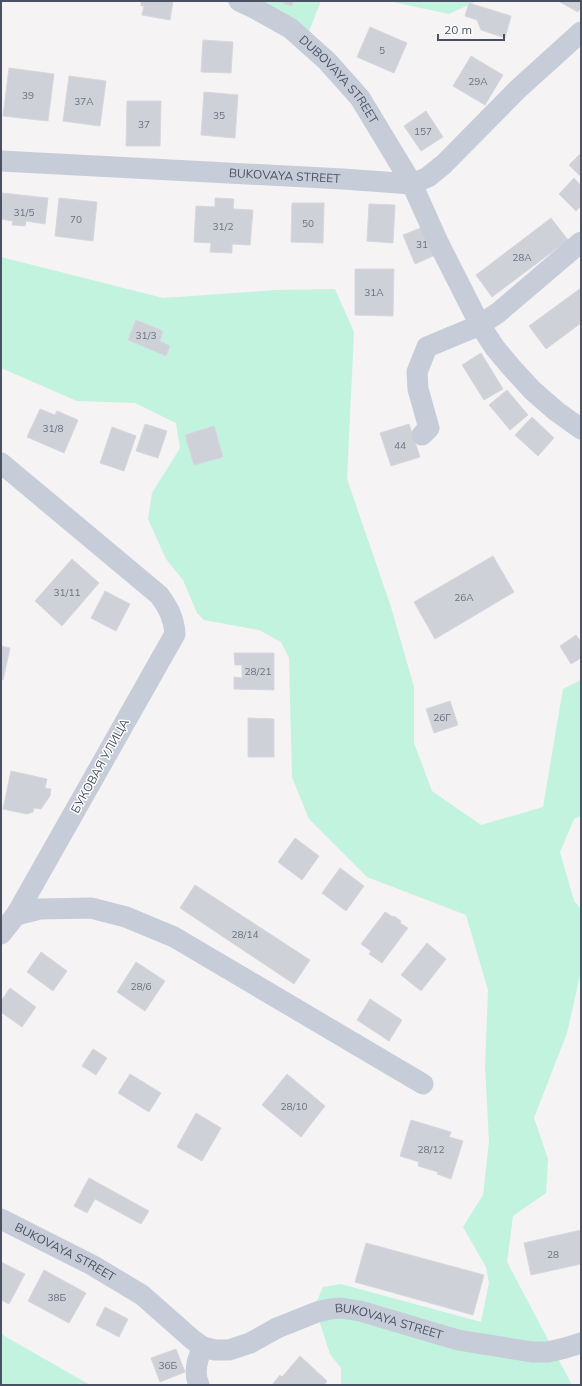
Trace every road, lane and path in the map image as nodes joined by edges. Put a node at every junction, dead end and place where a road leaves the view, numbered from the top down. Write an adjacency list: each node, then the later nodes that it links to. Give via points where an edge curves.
1 (239, 1): 4 (street, DUBOVAYA STREET, via 290,28 327,61 360,98)
2 (581, 32): 4 (street, via 518,89 444,164 428,177)
3 (1, 161): 4 (street, BUKOVAYA STREET)
4 (412, 184): 6 (street)
5 (581, 242): 6 (street, via 499,312)
6 (480, 325): 7 (street, via 499,353 532,390); 8 (street, via 427,347 417,372 418,389 429,428)
7 (581, 429)
8 (422, 435)
9 (1, 463): 10 (street, БУКОВАЯ УЛИЦА, via 159,595 174,623 175,634)
10 (16, 915): 11 (street, БУКОВАЯ УЛИЦА); 12 (street, via 40,909 91,908 126,917 174,937)
11 (1, 934)
12 (423, 1084)
13 (1, 1219): 15 (street, BUKOVAYA STREET, via 92,1265 142,1295)
14 (581, 1343): 15 (street, BUKOVAYA STREET, via 548,1352 532,1352 458,1340 360,1311 341,1308 317,1312 229,1350 215,1350)
15 (203, 1346): 16 (street, via 197,1361 196,1379)
16 (199, 1385)

